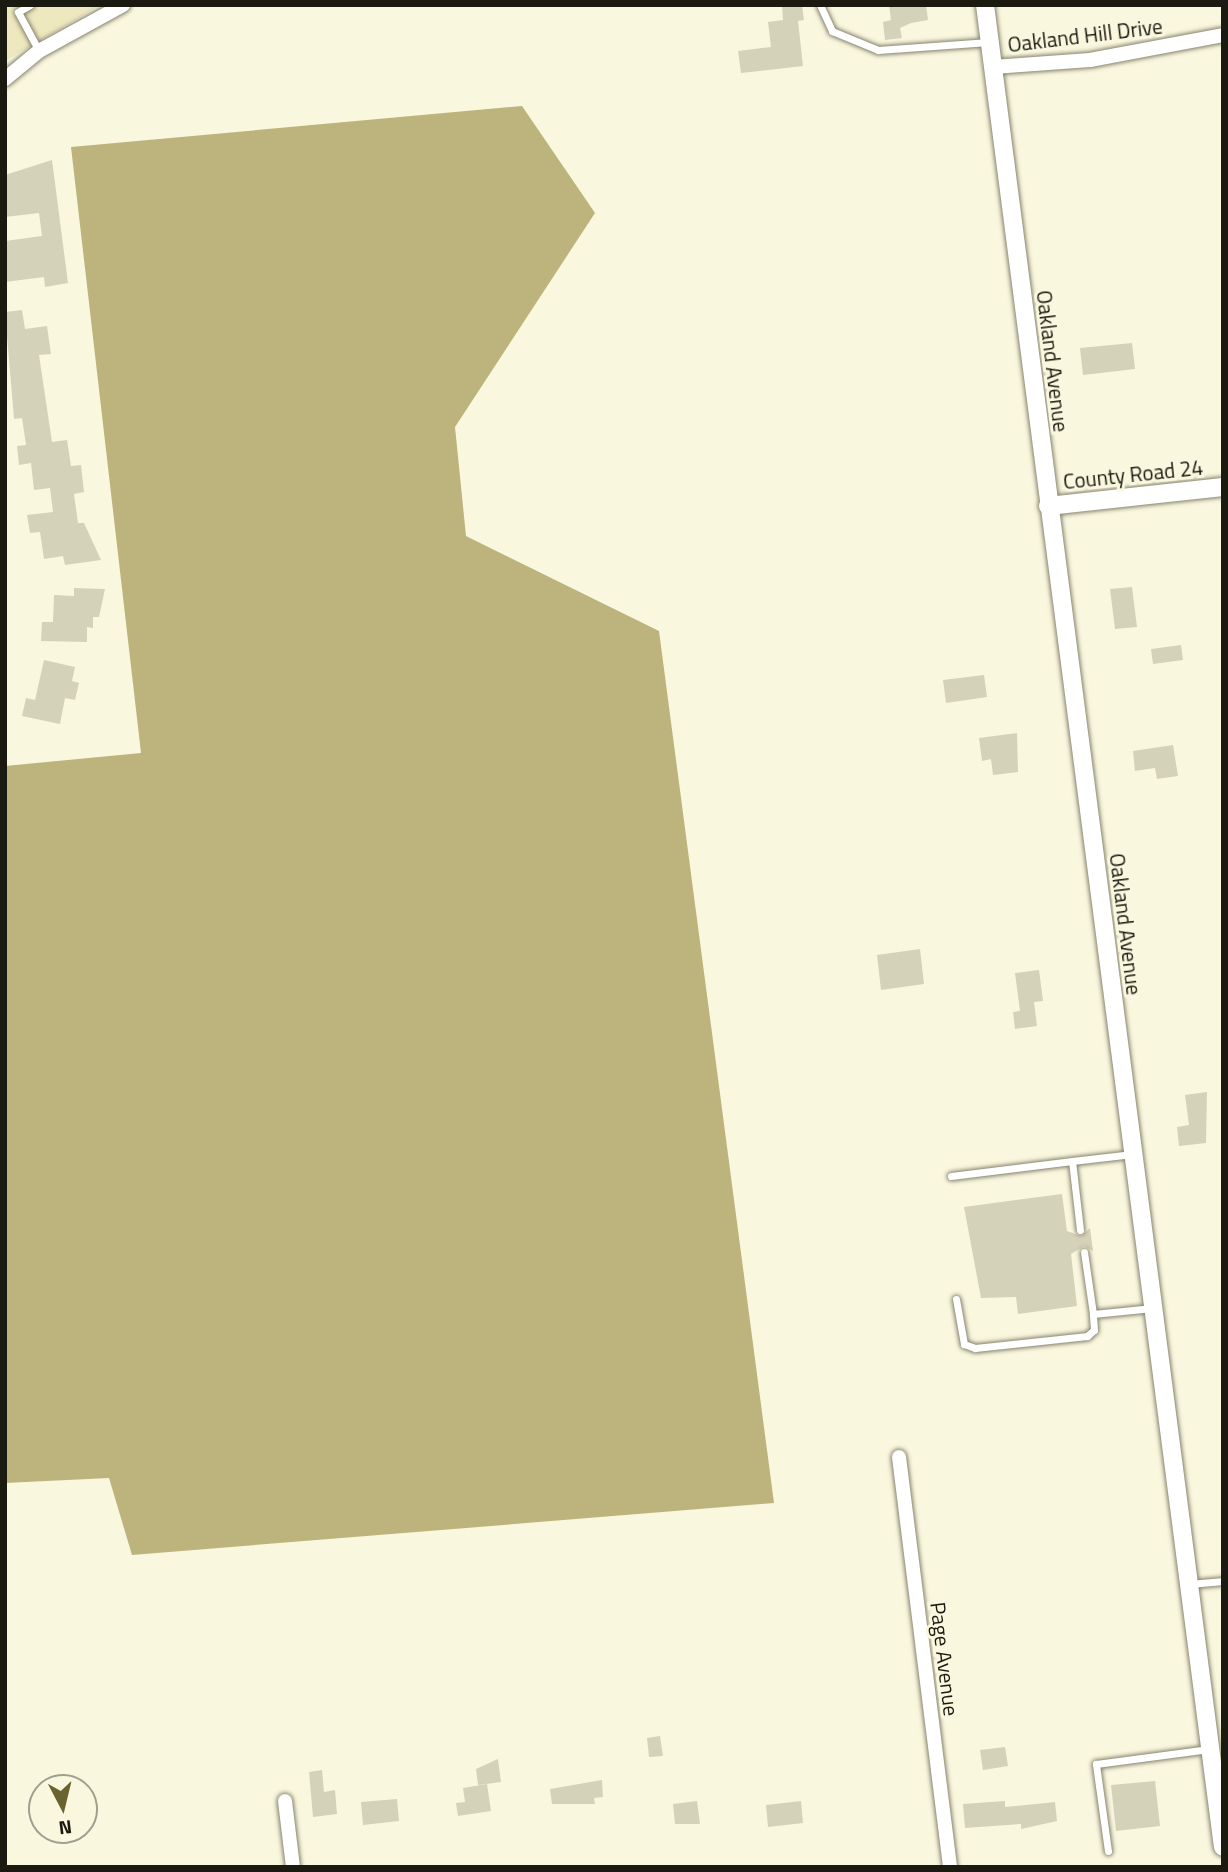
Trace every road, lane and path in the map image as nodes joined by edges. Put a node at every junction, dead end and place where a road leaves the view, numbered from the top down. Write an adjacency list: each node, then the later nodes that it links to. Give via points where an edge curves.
1 (30, 5): 7 (lane, via 18,12)
2 (123, 5): 7 (street)
3 (820, 5): 6 (lane, via 832,31 878,50)
4 (985, 5): 6 (street, Oakland Avenue)
5 (1223, 35): 8 (street, Oakland Hill Drive, via 1090,60)
6 (990, 42): 8 (street, Oakland Avenue)
7 (39, 51): 9 (street)
8 (993, 67): 11 (street, Oakland Avenue)
9 (5, 79)
10 (1223, 487): 11 (street, County Road 24)
11 (1048, 506): 12 (street, Oakland Avenue)
12 (1133, 1154): 13 (lane); 18 (street, Oakland Avenue)
13 (1072, 1161): 14 (lane); 15 (lane)
14 (951, 1176)
15 (1080, 1230)
16 (1084, 1252): 19 (lane)
17 (956, 1299): 19 (lane, via 964,1344 975,1348 1087,1336 1094,1330)
18 (1153, 1308): 19 (lane); 22 (street, Oakland Avenue)
19 (1093, 1314)
20 (899, 1457): 28 (street, Page Avenue)
21 (1223, 1581): 22 (lane)
22 (1189, 1584): 23 (street, Oakland Avenue)
23 (1210, 1749): 25 (street, Oakland Avenue); 26 (lane, via 1096,1764)
24 (285, 1801): 27 (street)
25 (1223, 1847)
26 (1108, 1851)
27 (293, 1867)
28 (950, 1867)

